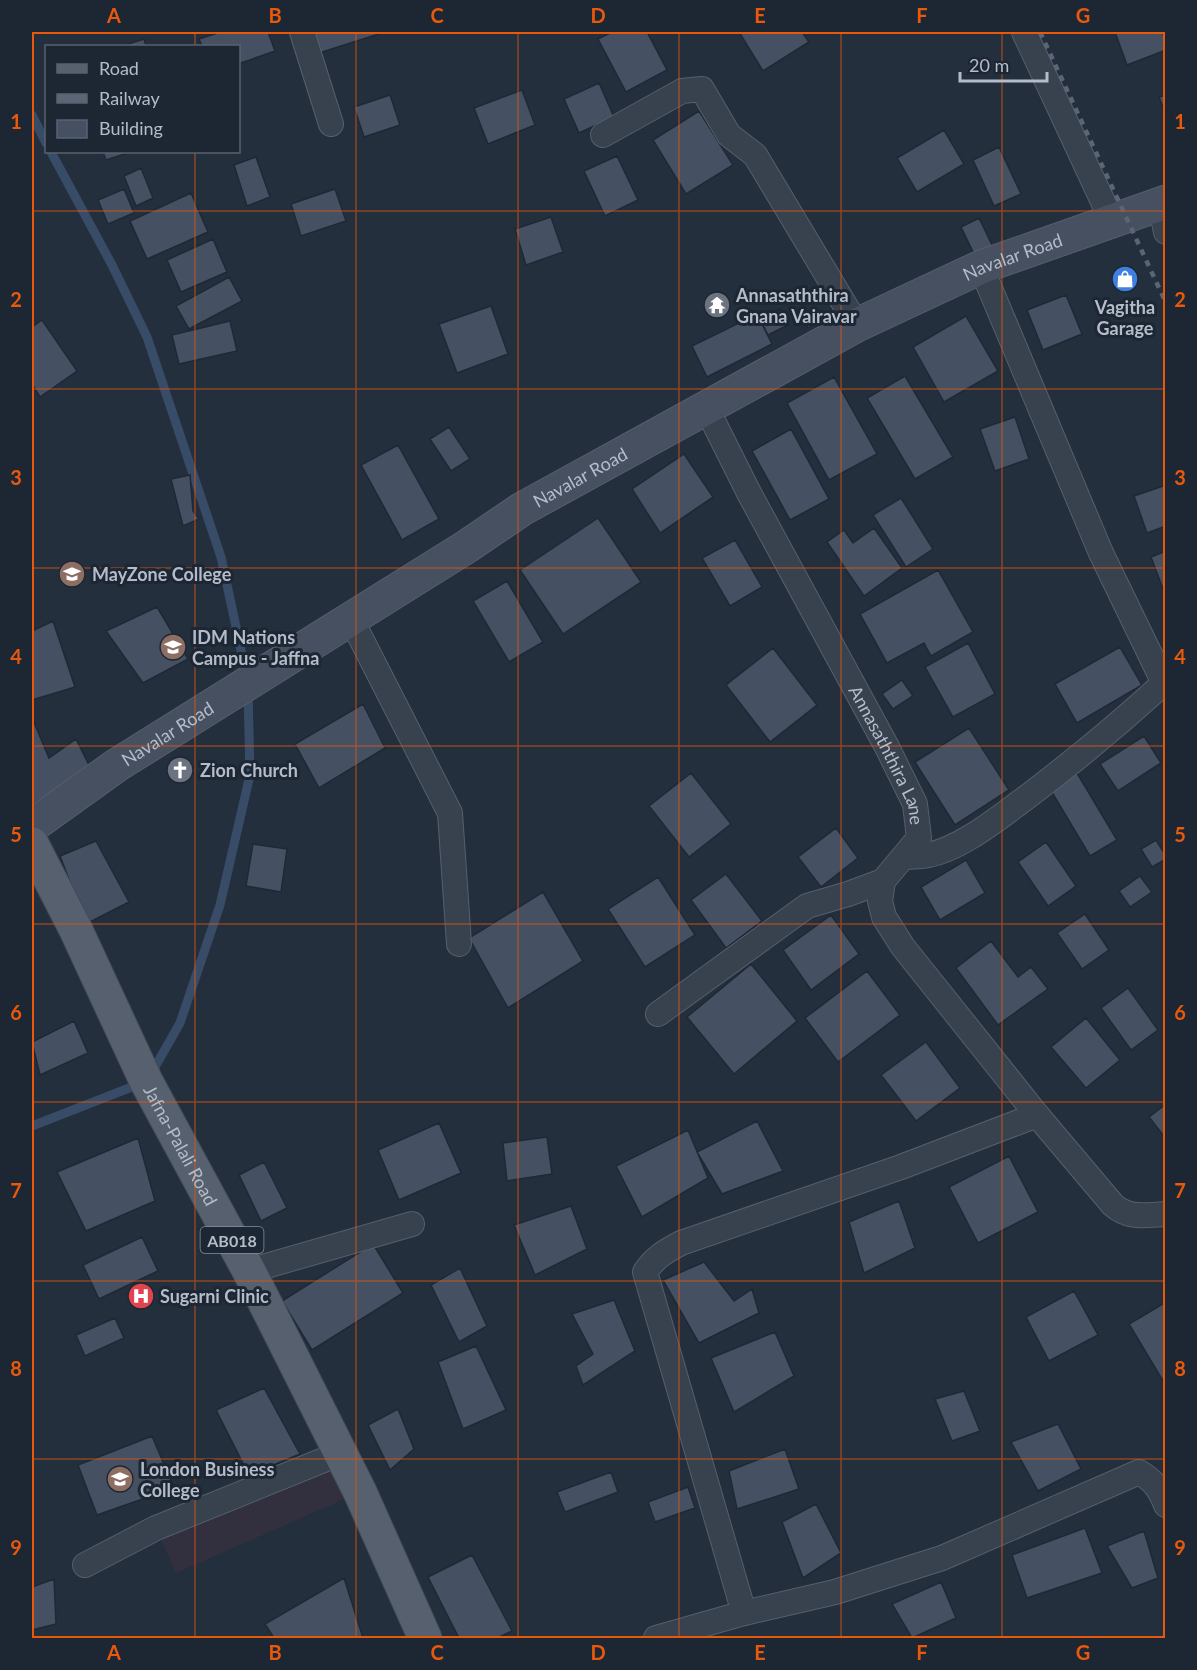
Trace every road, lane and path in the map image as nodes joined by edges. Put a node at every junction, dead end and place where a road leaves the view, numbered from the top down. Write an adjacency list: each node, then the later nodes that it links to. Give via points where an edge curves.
1 (302, 32): 3 (street)
2 (1024, 32): 6 (street)
3 (332, 124)
4 (603, 135): 8 (street, via 682,91 702,89 729,135 755,154)
5 (1164, 212): 6 (street, Navalar Road)
6 (1112, 222): 7 (street, Navalar Road)
7 (981, 267): 8 (street, Navalar Road); 11 (street, via 1101,553)
8 (856, 325): 9 (street, Navalar Road)
9 (706, 407): 10 (street, Navalar Road, via 522,509); 14 (street, Annasaththira Lane, via 915,804 919,838)
10 (351, 619): 12 (street, Navalar Road, via 117,765); 16 (street, via 450,813)
11 (1165, 684): 14 (street, via 1077,759 998,819 962,842 929,855)
12 (32, 826)
13 (32, 844): 21 (main road, Jafna-Palali Road / AB018, via 146,1082)
14 (905, 856): 15 (street, Annasaththira Lane)
15 (883, 881): 17 (street, via 807,906); 18 (street, via 879,901 903,947)
16 (459, 944)
17 (658, 1014)
18 (1037, 1115): 19 (street, via 1122,1213); 25 (street, via 681,1243 660,1255 645,1272)
19 (1166, 1214)
20 (412, 1224): 21 (street)
21 (249, 1272): 22 (main road, Jafna-Palali Road / AB018)
22 (341, 1453): 24 (street, via 156,1528); 26 (main road, Jafna-Palali Road / AB018)
23 (1166, 1505): 25 (street, via 1160,1490 1139,1472 942,1557 835,1592)
24 (85, 1564)
25 (744, 1612): 27 (street)
26 (424, 1638)
27 (656, 1638)

